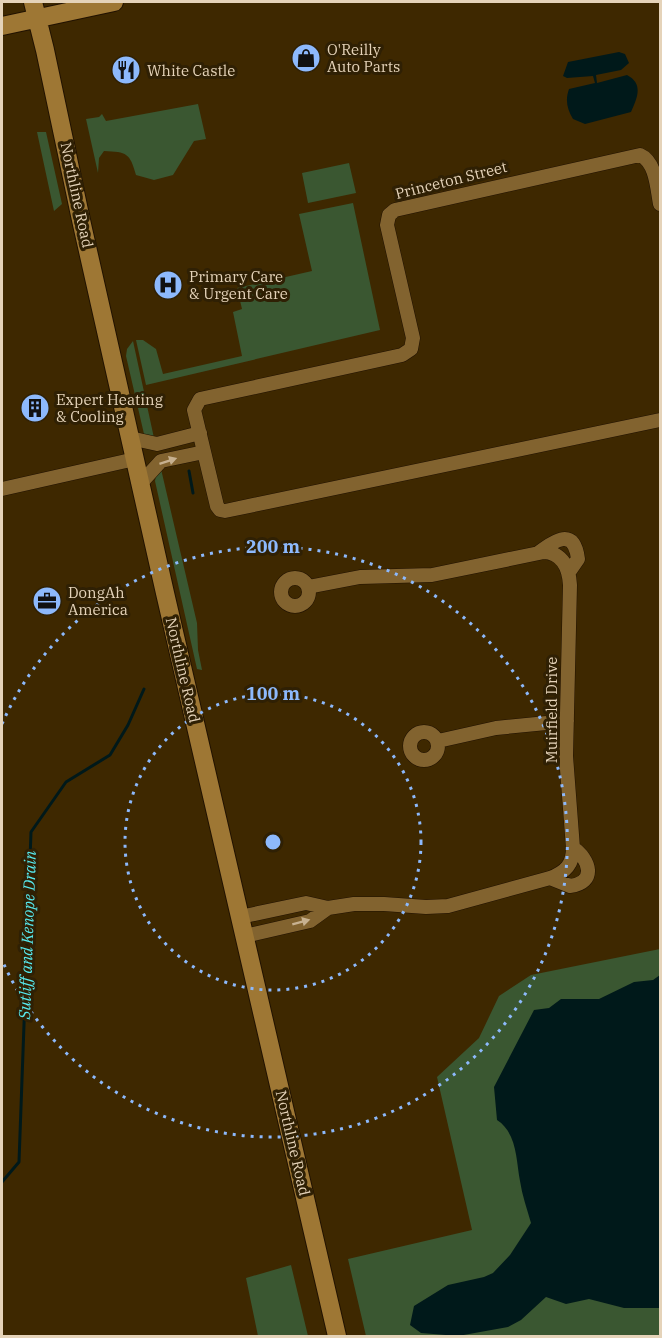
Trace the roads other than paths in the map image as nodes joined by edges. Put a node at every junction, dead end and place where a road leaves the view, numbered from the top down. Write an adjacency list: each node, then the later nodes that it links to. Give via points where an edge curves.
1 (89, 2): 4 (main road)
2 (114, 2): 4 (main road)
3 (35, 10): 4 (main road); 5 (main road); 9 (main road, Northline Road)
4 (73, 10)
5 (2, 26)
6 (660, 204): 8 (street, Princeton Street, via 651,164 640,155 395,210 387,225 413,338 411,350 200,399 194,410)
7 (660, 420): 10 (street, Princeton Street, via 225,511 217,506)
8 (200, 433): 9 (street, via 157,444); 10 (street, Princeton Street)
9 (130, 438): 11 (main road, Northline Road)
10 (204, 452): 12 (street, one-way to 10, via 161,461)
11 (135, 459): 12 (main road, Northline Road); 13 (street)
12 (141, 483): 22 (main road, Northline Road)
13 (2, 489)
14 (538, 553): 15 (street, via 555,554); 15 (street, Muirfield Drive, via 559,539 573,543 578,559); 16 (street, via 432,575 360,577)
15 (569, 572): 17 (street, Muirfield Drive)
16 (308, 587)
17 (567, 721): 18 (street, via 503,727); 19 (street, Muirfield Drive)
18 (438, 741)
19 (573, 848): 20 (street, Muirfield Drive, via 569,866); 20 (street, Muirfield Drive, via 583,854 588,865 583,881 570,886)
20 (550, 878): 21 (street, via 448,906 354,904)
21 (328, 908): 22 (street, via 306,903); 23 (street, one-way to 21, via 310,921)
22 (240, 917): 23 (main road, Northline Road)
23 (245, 936): 24 (main road, Northline Road)
24 (337, 1336)

